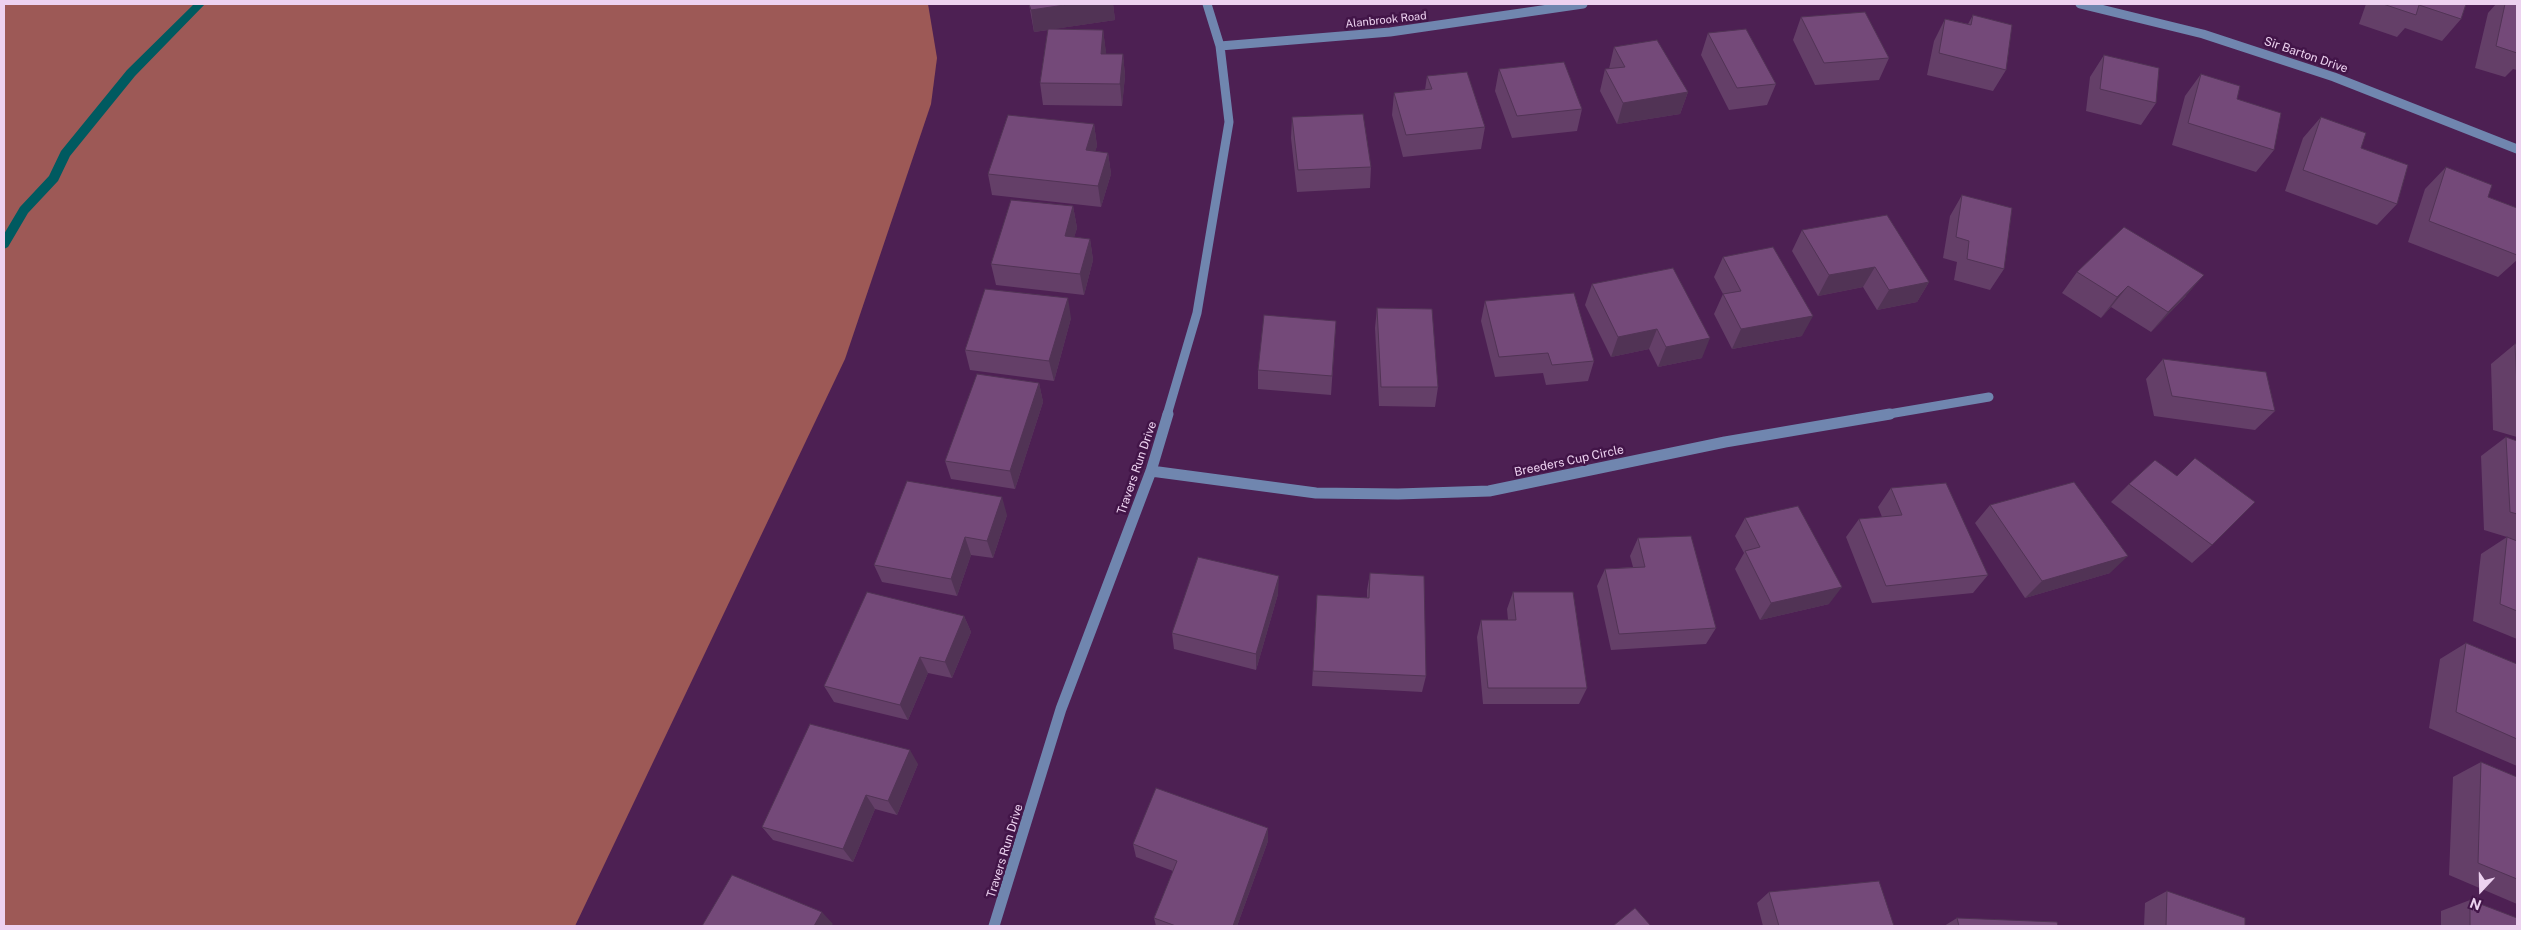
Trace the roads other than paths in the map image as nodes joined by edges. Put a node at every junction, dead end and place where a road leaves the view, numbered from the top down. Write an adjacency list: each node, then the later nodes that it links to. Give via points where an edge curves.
1 (1207, 4): 4 (street, Travers Run Drive)
2 (1583, 4): 4 (street, Alanbrook Road, via 1390,32)
3 (2080, 4): 5 (street, Sir Barton Drive, via 2202,34 2334,77)
4 (1220, 46): 7 (street, Travers Run Drive, via 1227,131 1197,313)
5 (2517, 149)
6 (1989, 397): 7 (street, Breeders Cup Circle, via 1725,442 1489,491 1316,493)
7 (1151, 471): 8 (street, Travers Run Drive, via 1062,709)
8 (994, 926)

